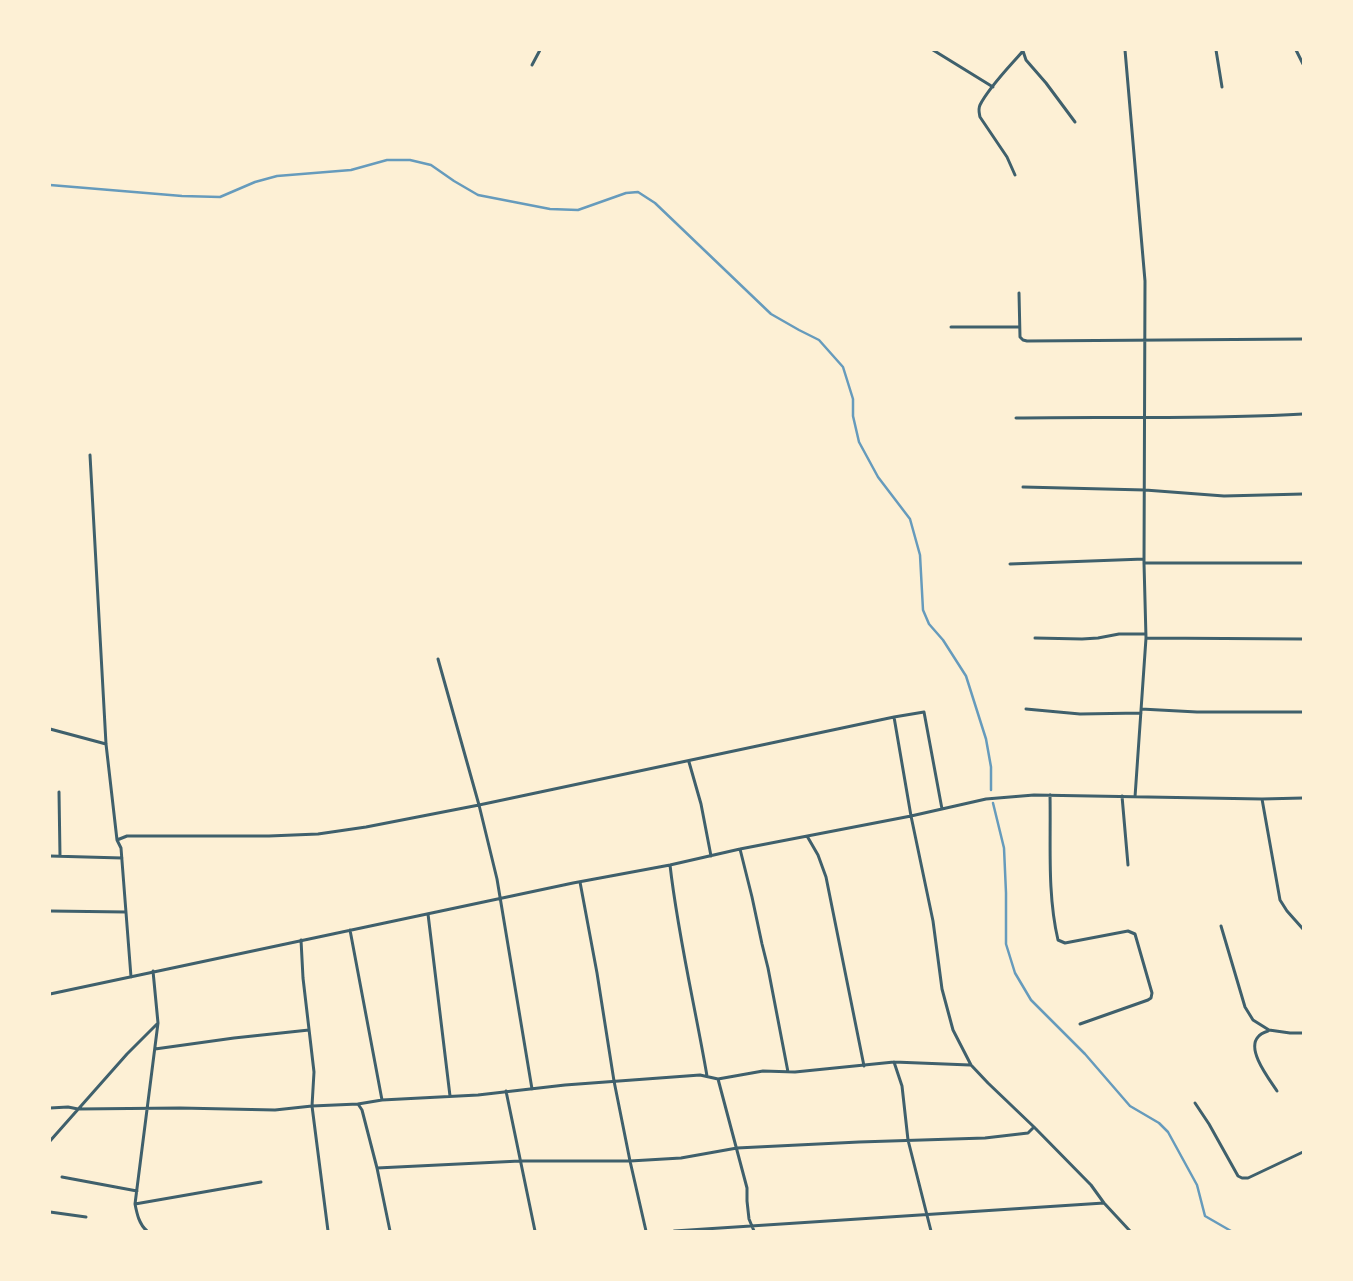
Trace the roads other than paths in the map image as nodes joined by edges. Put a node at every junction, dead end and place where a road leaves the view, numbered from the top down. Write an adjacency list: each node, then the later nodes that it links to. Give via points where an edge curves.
1 (540, 50): 8 (street)
2 (933, 50): 9 (street)
3 (1125, 50): 17 (street, via 1145,281)
4 (1216, 50): 10 (street)
5 (1296, 50): 7 (street)
6 (1023, 51): 9 (street); 11 (street, via 1026,60)
7 (1303, 64)
8 (532, 65)
9 (992, 87): 12 (street, via 978,110)
10 (1222, 87)
11 (1075, 122)
12 (1015, 175)
13 (1020, 293): 15 (street)
14 (951, 327): 15 (street)
15 (1020, 328): 17 (street, via 1020,337 1027,341)
16 (1303, 339): 17 (street)
17 (1145, 341): 20 (street)
18 (1303, 414): 20 (street)
19 (1016, 418): 20 (street)
20 (1145, 418): 23 (street)
21 (90, 455): 38 (street)
22 (1023, 487): 23 (street)
23 (1145, 490): 24 (street, via 1224,496); 25 (street)
24 (1303, 494)
25 (1144, 561): 26 (street); 27 (street); 28 (street)
26 (1303, 563)
27 (1010, 564)
28 (1146, 634): 29 (street, via 1082,639); 30 (street)
29 (1035, 638)
30 (1146, 638): 31 (street); 34 (street)
31 (1303, 639)
32 (438, 659): 46 (street)
33 (1026, 709): 34 (street, via 1080,714)
34 (1141, 711): 35 (street); 43 (street)
35 (1303, 712)
36 (894, 718): 39 (street); 47 (street, via 924,712); 48 (street)
37 (50, 728): 38 (street)
38 (106, 744): 50 (street)
39 (689, 762): 46 (street); 53 (street)
40 (59, 792): 54 (street)
41 (1050, 795): 42 (street); 47 (street, via 986,799); 71 (street, via 1051,899 1058,940 1065,943 1128,931 1135,934 1152,993 1148,1000)
42 (1122, 796): 43 (street); 57 (street)
43 (1135, 797): 45 (street)
44 (1303, 798): 45 (street)
45 (1262, 799): 64 (street, via 1280,900)
46 (479, 805): 50 (street, via 318,834 127,836); 59 (street)
47 (942, 809): 48 (street)
48 (912, 816): 49 (street); 77 (street, via 933,922 942,989 952,1030)
49 (807, 836): 51 (street); 78 (street, via 826,877)
50 (117, 840): 55 (street)
51 (740, 849): 53 (street); 79 (street)
52 (50, 856): 54 (street)
53 (711, 856): 56 (street)
54 (60, 857): 55 (street)
55 (122, 858): 61 (street)
56 (670, 865): 58 (street); 80 (street)
57 (1128, 865)
58 (580, 882): 59 (street); 82 (street)
59 (500, 899): 62 (street); 83 (street)
60 (50, 911): 61 (street)
61 (126, 912): 68 (street)
62 (428, 914): 65 (street); 86 (street)
63 (1221, 926): 73 (street, via 1245,1007 1253,1020)
64 (1303, 929)
65 (350, 930): 66 (street); 87 (street)
66 (300, 940): 67 (street); 72 (street)
67 (153, 971): 68 (street); 70 (street)
68 (131, 976): 69 (street)
69 (50, 994)
70 (158, 1023): 75 (street); 93 (street)
71 (1080, 1024)
72 (309, 1030): 75 (street); 90 (street, via 314,1072)
73 (1269, 1030): 74 (street); 85 (street, via 1258,1036 1255,1048 1258,1061)
74 (1303, 1033)
75 (155, 1049): 92 (street)
76 (894, 1062): 77 (street); 78 (street); 95 (street, via 902,1086)
77 (971, 1065): 94 (street)
78 (864, 1066): 79 (street)
79 (788, 1072): 81 (street)
80 (707, 1076): 81 (street); 82 (street)
81 (718, 1079): 97 (street)
82 (614, 1081): 83 (street); 100 (street)
83 (532, 1089): 84 (street)
84 (506, 1092): 86 (street); 99 (street)
85 (1277, 1092)
86 (450, 1096): 87 (street)
87 (382, 1100): 89 (street)
88 (1195, 1103): 98 (street, via 1242,1178)
89 (358, 1104): 90 (street); 101 (street)
90 (312, 1106): 92 (street, via 275,1110); 112 (street)
91 (50, 1108): 93 (street)
92 (148, 1108): 93 (street); 104 (street)
93 (78, 1109): 96 (street)
94 (1034, 1127): 95 (street, via 1028,1133 985,1138); 105 (street, via 1091,1185)
95 (908, 1140): 97 (street); 108 (street)
96 (50, 1141)
97 (737, 1148): 100 (street, via 681,1158); 110 (street)
98 (1303, 1152)
99 (520, 1161): 100 (street); 101 (street); 114 (street)
100 (630, 1161): 115 (street)
101 (378, 1168): 113 (street)
102 (62, 1177): 104 (street)
103 (261, 1182): 106 (street)
104 (137, 1191): 106 (street)
105 (1104, 1203): 108 (street); 119 (street)
106 (135, 1204): 111 (street, via 137,1216)
107 (50, 1212): 109 (street)
108 (926, 1215): 110 (street); 118 (street)
109 (86, 1217)
110 (752, 1225): 116 (street); 117 (street)
111 (147, 1231)
112 (328, 1231)
113 (390, 1231)
114 (535, 1231)
115 (646, 1231)
116 (674, 1231)
117 (754, 1231)
118 (930, 1231)
119 (1130, 1231)

